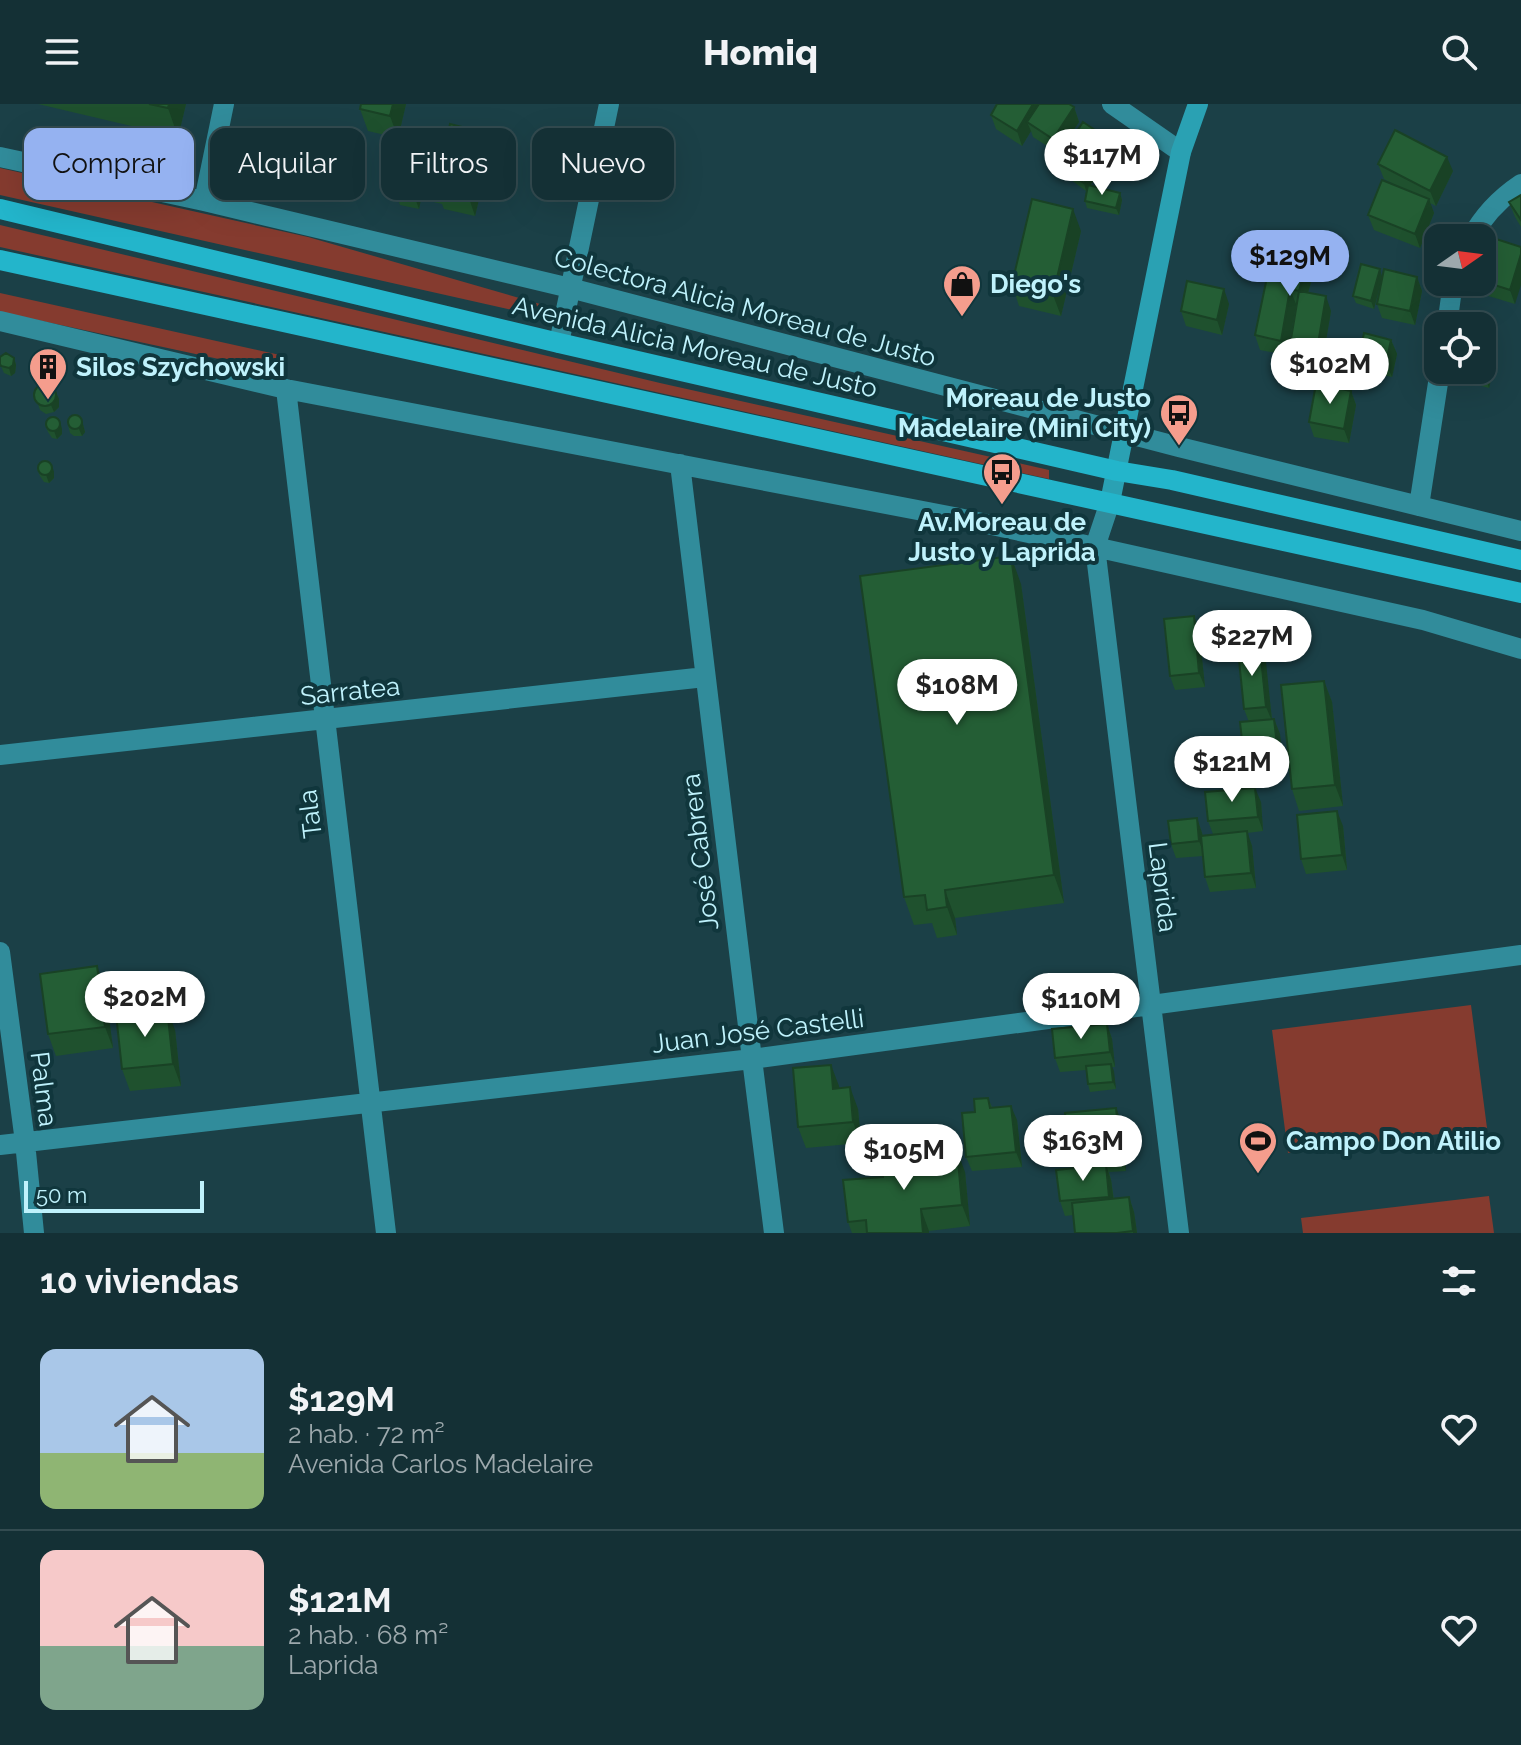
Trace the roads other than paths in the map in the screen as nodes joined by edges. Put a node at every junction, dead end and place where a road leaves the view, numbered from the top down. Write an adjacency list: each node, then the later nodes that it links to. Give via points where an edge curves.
1 (224, 104): 8 (street)
2 (609, 104): 12 (street)
3 (1112, 104): 5 (street)
4 (1198, 104): 5 (main road)
5 (1181, 152): 17 (main road)
6 (0, 157): 8 (street, Colectora Alicia Moreau de Justo)
7 (1521, 184): 10 (street)
8 (204, 201): 12 (street, Colectora Alicia Moreau de Justo)
9 (0, 209): 14 (main road, Avenida Alicia Moreau de Justo)
10 (1479, 224)
11 (0, 260): 20 (main road)
12 (570, 288): 14 (street); 17 (street, Colectora Alicia Moreau de Justo)
13 (0, 321): 16 (street)
14 (559, 343): 19 (main road, Avenida Alicia Moreau de Justo)
15 (1438, 384): 21 (street)
16 (286, 389): 18 (street); 28 (street, Tala)
17 (1124, 433): 19 (main road); 21 (street, Colectora Alicia Moreau de Justo)
18 (680, 464): 23 (street); 27 (street, José Cabrera)
19 (1117, 471): 20 (main road); 24 (main road, Avenida Alicia Moreau de Justo)
20 (1110, 502): 23 (street, Laprida); 25 (main road)
21 (1419, 506): 22 (street, Colectora Alicia Moreau de Justo)
22 (1521, 531)
23 (1095, 547): 26 (street, via 1423,620); 32 (street, Laprida)
24 (1521, 560)
25 (1521, 593)
26 (1521, 649)
27 (705, 677): 28 (street, Sarratea); 33 (street, José Cabrera)
28 (324, 720): 29 (street, Sarratea); 34 (street, Tala)
29 (0, 755)
30 (0, 952): 35 (street, Palma)
31 (1521, 955): 32 (street, Juan José Castelli)
32 (1151, 1004): 33 (street, Juan José Castelli); 40 (street, Laprida)
33 (752, 1059): 34 (street, Juan José Castelli); 39 (street, José Cabrera)
34 (370, 1102): 35 (street, Juan José Castelli); 38 (street, Tala)
35 (25, 1142): 36 (street, Juan José Castelli); 37 (street, Palma)
36 (0, 1145)
37 (34, 1233)
38 (386, 1233)
39 (774, 1233)
40 (1179, 1233)

